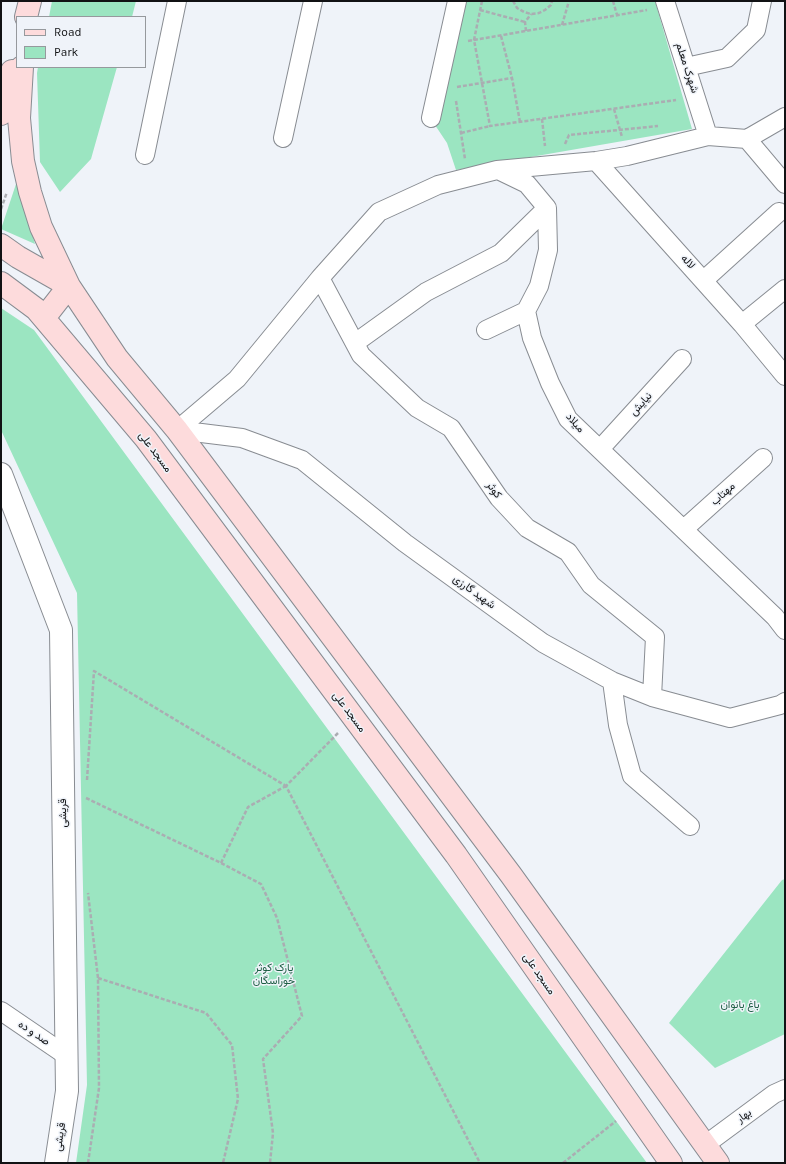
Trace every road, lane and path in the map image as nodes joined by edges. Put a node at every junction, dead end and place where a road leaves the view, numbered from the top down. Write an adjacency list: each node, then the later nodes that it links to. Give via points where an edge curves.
1 (30, 1): 17 (main road)
2 (177, 1): 49 (street)
3 (312, 1): 43 (street)
4 (457, 1): 35 (street)
5 (482, 1): 13 (path)
6 (513, 1): 15 (path, via 517,8)
7 (552, 1): 15 (path, via 545,10)
8 (569, 1): 20 (path)
9 (613, 1): 16 (path)
10 (762, 1): 25 (street, via 756,30 728,58)
11 (666, 4): 14 (path); 25 (street, شهرک معلم)
12 (646, 6): 14 (path)
13 (480, 10): 19 (path); 23 (path)
14 (647, 10): 16 (path); 18 (path)
15 (531, 14): 19 (path)
16 (617, 15): 20 (path)
17 (26, 16)
18 (650, 18)
19 (525, 22): 21 (path)
20 (562, 25): 21 (path)
21 (526, 31): 22 (path)
22 (501, 36): 23 (path); 27 (path)
23 (474, 40): 28 (path)
24 (16, 57): 33 (main road)
25 (686, 66): 42 (street, شهرک معلم)
26 (22, 68): 61 (main road, via 19,118 23,161 41,227)
27 (512, 78): 28 (path); 37 (path)
28 (482, 83): 29 (path); 38 (path)
29 (455, 88)
30 (456, 95): 41 (path)
31 (680, 106): 32 (path, via 678,100)
32 (614, 109): 36 (path); 40 (path)
33 (1, 114)
34 (785, 117): 44 (street)
35 (431, 118)
36 (542, 119): 37 (path); 47 (path)
37 (520, 122): 38 (path)
38 (490, 126): 41 (path)
39 (664, 126): 40 (path)
40 (620, 130): 45 (path, via 569,135); 50 (path)
41 (461, 133): 53 (path)
42 (708, 136): 44 (street); 50 (street)
43 (283, 138)
44 (747, 139): 54 (street)
45 (564, 146)
46 (552, 147): 47 (path)
47 (545, 148): 48 (path)
48 (538, 149)
49 (145, 155)
50 (627, 156): 51 (street)
51 (596, 161): 52 (street); 59 (street, لاله)
52 (497, 170): 53 (street); 55 (street, via 527,184)
53 (467, 177): 58 (street, via 438,185 379,212)
54 (785, 184)
55 (547, 208): 63 (street, via 548,250 539,286); 67 (street, via 501,253 426,292)
56 (779, 212): 59 (street)
57 (1, 245): 61 (main road)
58 (320, 278): 67 (street, کوثر); 70 (street, via 237,379)
59 (704, 280): 65 (street, لاله)
60 (1, 283): 64 (main road, مسجد علی, via 36,308)
61 (69, 286): 64 (main road); 70 (main road, via 117,358)
62 (785, 289): 65 (street)
63 (526, 311): 66 (street); 71 (street, میلاد, via 532,338 568,419)
64 (44, 318): 79 (main road, مسجد علی, via 146,439)
65 (742, 324): 69 (street, لاله)
66 (486, 330)
67 (355, 343): 77 (street, کوثر, via 362,355 417,408 451,428 499,498 527,528 568,552 591,585 655,638)
68 (682, 359): 71 (street, نیایش)
69 (785, 376)
70 (178, 430): 76 (street, شهید گارزی, via 242,438 302,460 405,543 543,643); 84 (main road)
71 (600, 449): 74 (street, میلاد)
72 (763, 458): 74 (street, مهتاب)
73 (1, 474): 90 (street, قریشی, via 61,630)
74 (684, 530): 75 (street, میلاد)
75 (782, 619)
76 (612, 681): 77 (street, شهید گارزی); 83 (street, via 618,725 632,776)
77 (652, 697): 78 (street, شهید گارزی, via 730,718)
78 (785, 702)
79 (353, 717): 81 (path); 85 (main road, مسجد علی)
80 (87, 782): 81 (path, via 94,671)
81 (286, 786): 86 (path, via 248,807); 98 (path)
82 (85, 805): 86 (path, via 86,798)
83 (690, 826)
84 (480, 834): 85 (main road); 93 (main road)
85 (456, 855): 92 (main road, مسجد علی)
86 (221, 863): 97 (path, via 261,884 277,918 302,1016 263,1059 273,1132)
87 (88, 887): 88 (path)
88 (98, 978): 95 (path, via 99,1088); 96 (path, via 206,1013 232,1045 238,1099)
89 (1, 1011): 90 (street, صد و ده)
90 (67, 1056): 94 (street, قریشی, via 67,1091)
91 (785, 1089): 93 (street, بهار, via 774,1094)
92 (632, 1108): 99 (path); 100 (main road, مسجد علی)
93 (705, 1145): 101 (main road)
94 (56, 1163)
95 (88, 1163)
96 (222, 1163)
97 (270, 1163)
98 (480, 1163)
99 (563, 1163)
100 (671, 1163)
101 (718, 1163)

